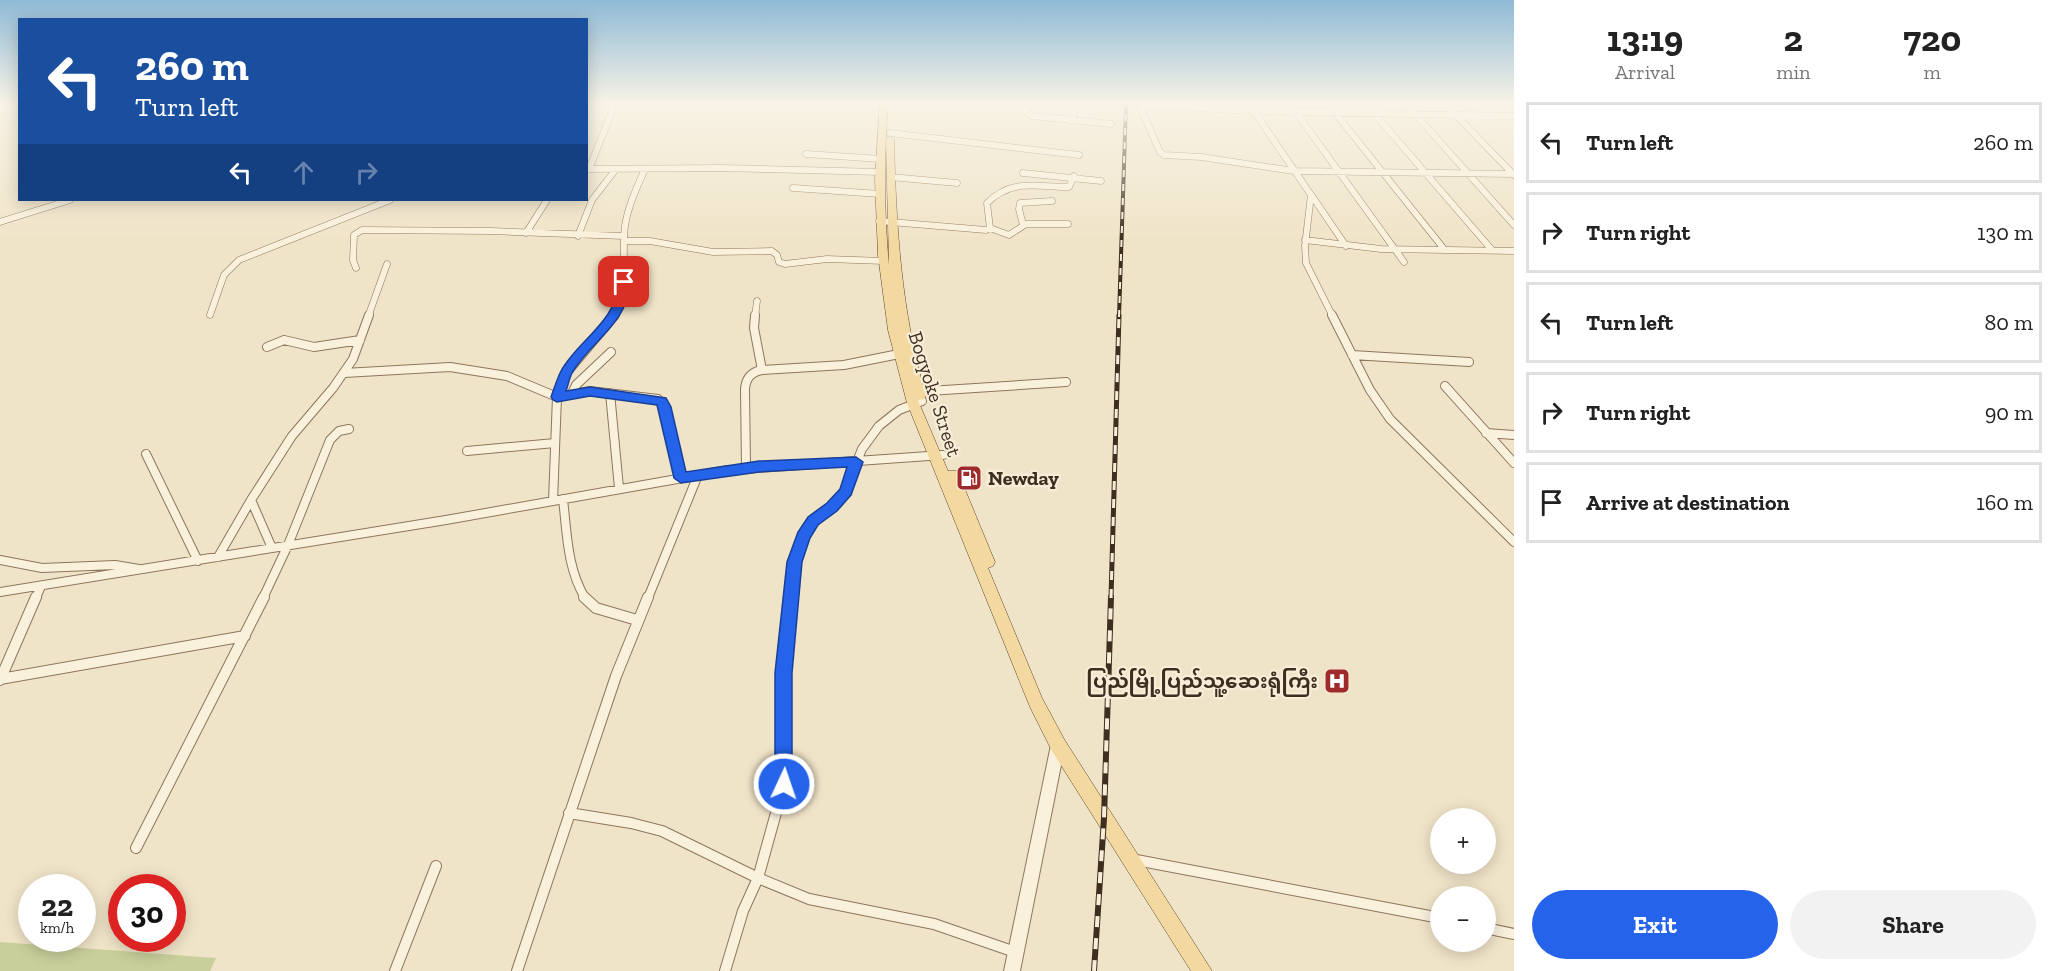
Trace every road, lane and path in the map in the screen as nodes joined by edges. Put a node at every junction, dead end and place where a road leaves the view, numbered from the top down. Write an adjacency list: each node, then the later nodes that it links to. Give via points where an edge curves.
1 (596, 149): 14 (street)
2 (884, 149): 17 (main road, Bogyoke Street)
3 (887, 149): 17 (main road, Bogyoke Street)
4 (1030, 149): 13 (street)
5 (1159, 149): 19 (street, via 1164,155)
6 (1280, 149): 19 (street)
7 (1323, 149): 18 (street)
8 (1365, 149): 20 (street)
9 (1405, 149): 21 (street)
10 (1447, 149): 23 (street)
11 (1490, 149): 24 (street)
12 (806, 154): 17 (street)
13 (1079, 155)
14 (588, 169): 15 (street)
15 (616, 169): 16 (street); 42 (street, via 593,196)
16 (645, 169): 17 (street); 43 (street, via 631,202)
17 (884, 169): 27 (street); 29 (main road, Bogyoke Street); 35 (main road, Bogyoke Street)
18 (1338, 170): 19 (street); 20 (street); 46 (street)
19 (1294, 171): 30 (street)
20 (1382, 171): 21 (street); 47 (street)
21 (1425, 172): 23 (street); 48 (street)
22 (1023, 173): 25 (street)
23 (1468, 173): 24 (street); 39 (street)
24 (1514, 174)
25 (1074, 176): 26 (street); 40 (street, via 1070,187 1029,184 1002,189 987,203)
26 (1101, 181)
27 (957, 183)
28 (793, 188): 29 (street)
29 (880, 194): 35 (main road, Bogyoke Street)
30 (1311, 195): 44 (street); 45 (street)
31 (67, 201): 36 (street)
32 (387, 201): 55 (street, via 239,260 224,275)
33 (546, 201): 41 (street)
34 (1052, 201): 38 (street, via 1020,203)
35 (885, 221): 40 (street); 50 (main road, Bogyoke Street); 59 (main road, Bogyoke Street)
36 (0, 222)
37 (1068, 224): 38 (street)
38 (1023, 225): 40 (street, via 1008,235)
39 (1514, 225)
40 (990, 228)
41 (526, 233): 42 (street); 53 (street, via 362,231 354,235)
42 (578, 236): 43 (street)
43 (624, 238): 50 (street, via 713,252 772,251 785,264 828,259); 68 (street, via 624,292 618,311 567,372)
44 (1305, 240): 45 (street); 60 (street, via 1306,263)
45 (1346, 246): 46 (street)
46 (1394, 248): 47 (street); 51 (street)
47 (1444, 249): 48 (street)
48 (1492, 250): 49 (street)
49 (1514, 251)
50 (884, 261): 59 (main road, Bogyoke Street, via 888,300)
51 (1404, 262)
52 (387, 264): 56 (street)
53 (356, 268)
54 (757, 301): 62 (street, via 754,328)
55 (210, 315)
56 (360, 340): 57 (street, via 314,347 284,340); 63 (street)
57 (267, 347)
58 (611, 352): 66 (street, via 576,384)
59 (904, 353): 62 (street, via 844,364); 69 (main road, Bogyoke Street)
60 (1352, 355): 61 (street); 86 (street, via 1390,419)
61 (1469, 362)
62 (762, 370): 79 (street, via 750,374 746,385)
63 (344, 373): 68 (street, via 429,368 477,370 507,376); 84 (street, via 292,436)
64 (1066, 382): 69 (street)
65 (1445, 386): 71 (street)
66 (572, 393): 67 (street); 68 (street)
67 (610, 393): 81 (street, via 661,401); 82 (street)
68 (557, 397): 73 (street)
69 (916, 397): 76 (main road, Bogyoke Street); 77 (street, via 887,418)
70 (349, 429): 87 (street, via 339,431 330,440)
71 (1486, 433): 72 (street); 78 (street)
72 (1514, 435)
73 (555, 443): 74 (street); 85 (street)
74 (467, 451)
75 (146, 454): 91 (street)
76 (938, 455): 77 (street); 98 (main road, Bogyoke Street, via 1036,702)
77 (856, 462): 79 (street); 103 (street, via 846,491 813,521 803,536 795,562 783,673 784,784)
78 (1514, 463)
79 (746, 468): 80 (street)
80 (698, 475): 81 (street); 95 (street)
81 (681, 478): 82 (street)
82 (619, 488): 83 (street)
83 (563, 499): 85 (street); 95 (street, via 570,562 585,597 599,610)
84 (251, 500): 88 (street); 89 (street)
85 (553, 501): 87 (street)
86 (1514, 542)
87 (288, 545): 88 (street); 96 (street)
88 (272, 548): 89 (street)
89 (218, 557): 91 (street)
90 (0, 560): 92 (street, via 42,568 115,565)
91 (198, 561): 92 (street)
92 (142, 570): 93 (street)
93 (41, 586): 94 (street); 97 (street)
94 (0, 592)
95 (637, 620): 99 (street)
96 (244, 636): 97 (street); 100 (street)
97 (0, 679)
98 (1062, 748): 101 (main road, Bogyoke Street); 107 (street)
99 (569, 813): 103 (street, via 662,831); 109 (street)
100 (136, 848)
101 (1131, 859): 104 (street); 112 (main road, Bogyoke Street)
102 (436, 866): 108 (street)
103 (758, 878): 107 (street, via 809,899 934,924); 110 (street, via 743,911)
104 (1430, 916)
105 (1496, 930): 106 (street)
106 (1514, 934)
107 (1015, 952): 111 (street)
108 (395, 971)
109 (517, 971)
110 (725, 971)
111 (1012, 971)
112 (1202, 971)

